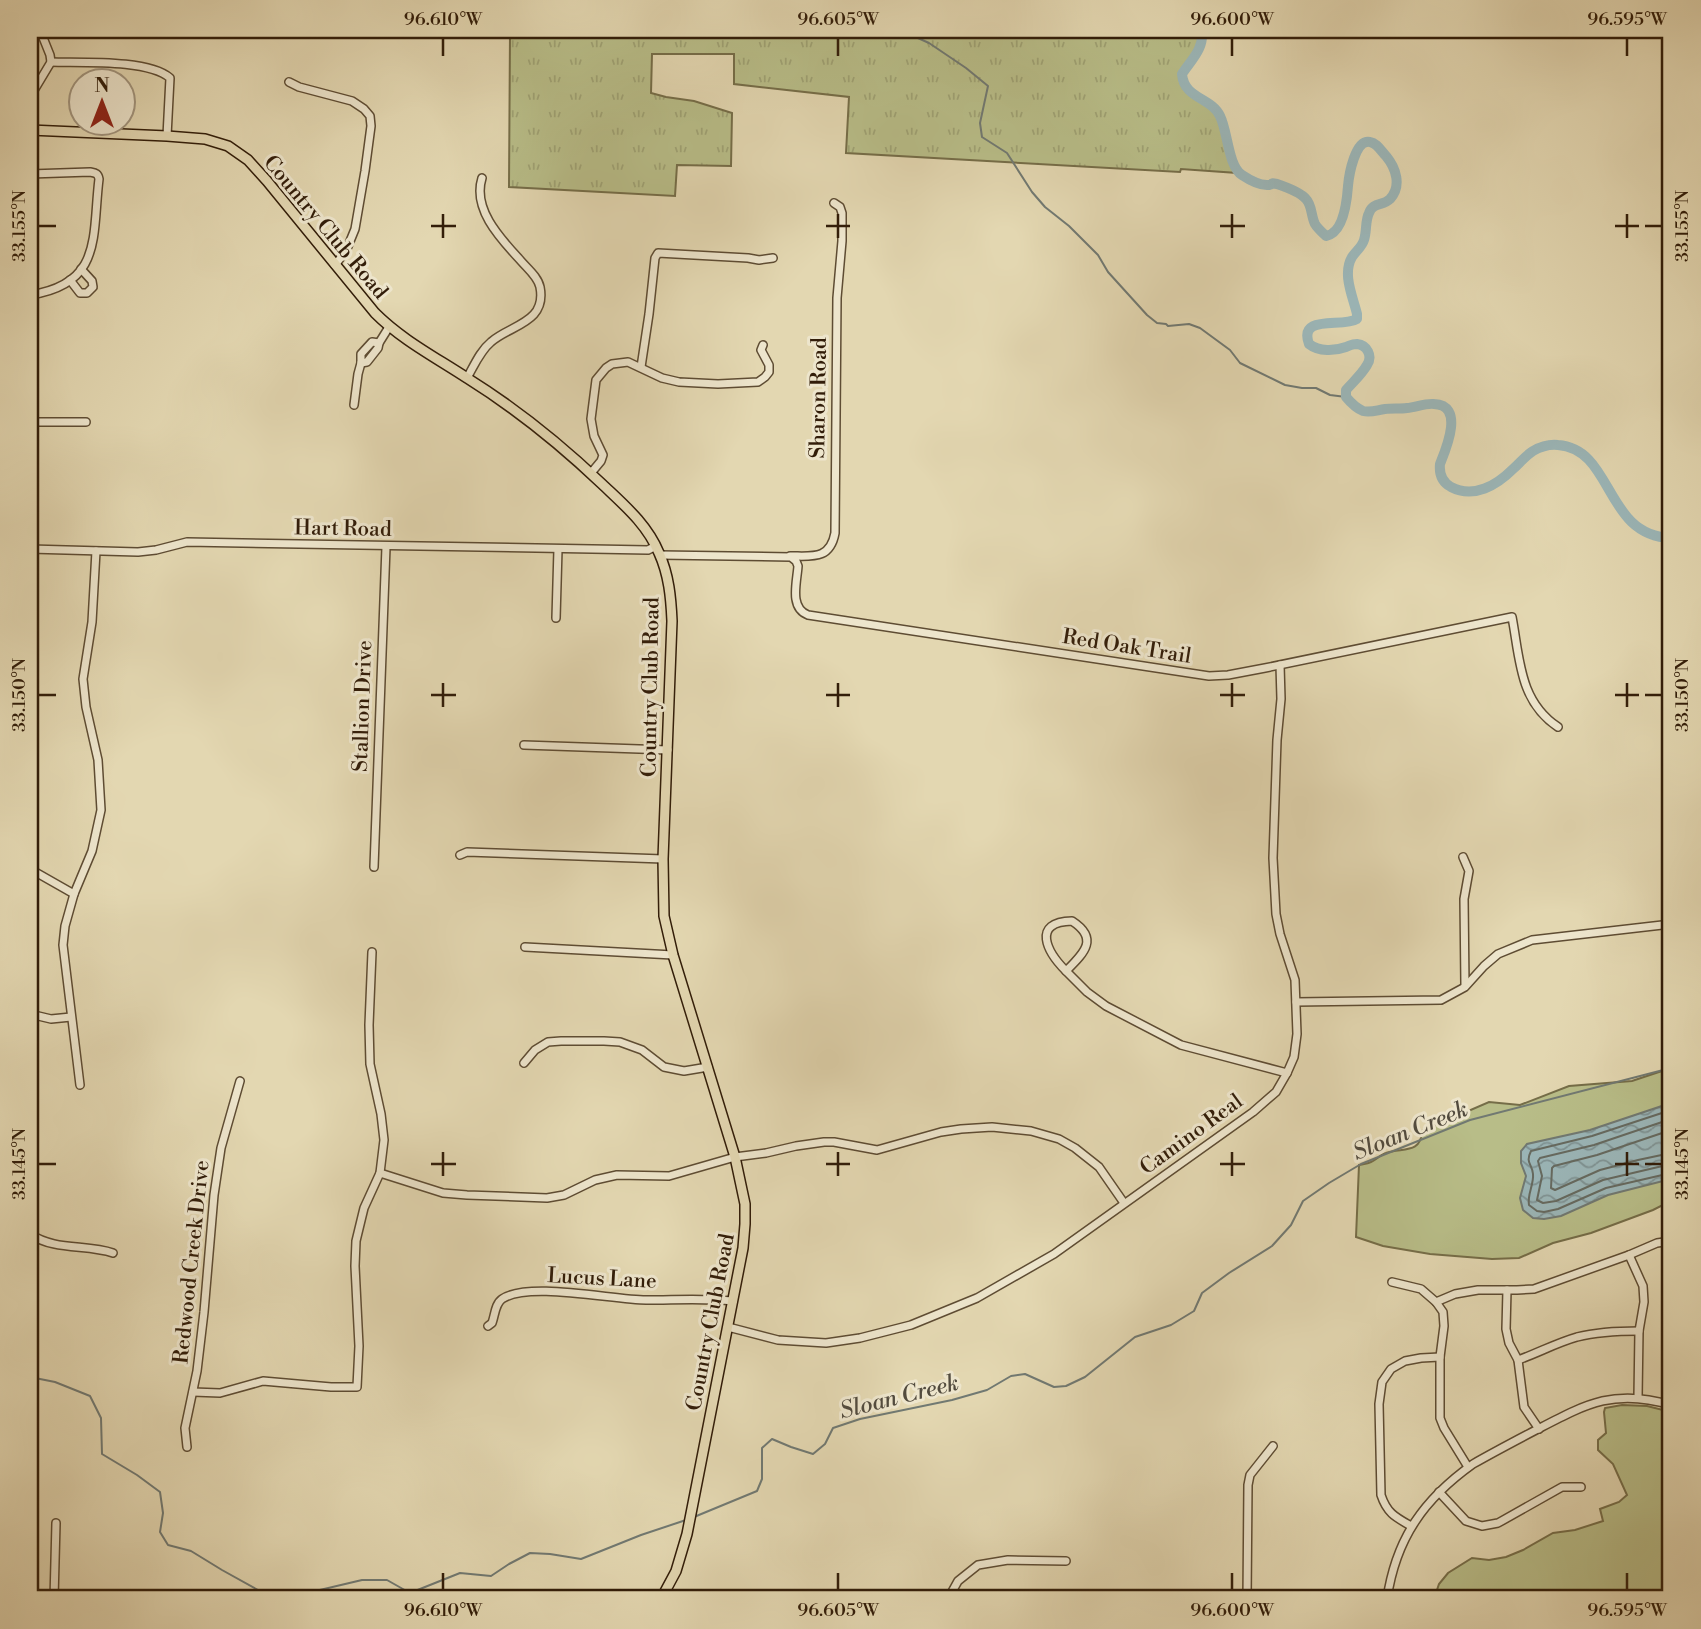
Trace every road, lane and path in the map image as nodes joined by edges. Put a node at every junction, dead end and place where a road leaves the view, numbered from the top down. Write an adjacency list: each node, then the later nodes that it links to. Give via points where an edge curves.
1 (40, 30): 2 (street)
2 (51, 62): 4 (street); 6 (street, via 158,70 170,78)
3 (289, 82): 11 (street, via 352,101 370,117 355,229)
4 (30, 97)
5 (30, 130): 6 (main road, Country Club Road)
6 (167, 136): 11 (main road, Country Club Road, via 205,139 228,146 248,160)
7 (30, 174): 12 (street, via 79,171 98,175 93,245)
8 (482, 178): 18 (street, via 480,194 490,223 536,279 541,294 531,318 488,344)
9 (834, 203): 28 (street, Sharon Road, via 842,213 836,298 835,533 831,547 822,554)
10 (773, 258): 17 (street, via 658,253)
11 (335, 265): 15 (main road, Country Club Road)
12 (81, 269): 13 (street); 13 (street, via 92,281 87,293 80,293)
13 (70, 280): 14 (street, via 50,292)
14 (30, 295)
15 (389, 327): 18 (main road, Country Club Road); 19 (street, via 379,343 372,342 361,354)
16 (764, 345): 17 (street, via 761,351 769,372 758,382 679,382)
17 (641, 367): 22 (street, via 628,362 612,364 596,380 591,426 603,454)
18 (467, 378): 22 (main road, Country Club Road, via 513,408)
19 (354, 405)
20 (30, 422): 21 (street)
21 (86, 422)
22 (591, 474): 26 (main road, Country Club Road, via 634,514)
23 (386, 547): 25 (street, Hart Road); 27 (street, Hart Road, via 187,542 147,551); 37 (street, Stallion Drive)
24 (30, 549): 27 (street, Hart Road)
25 (558, 550): 26 (street, Hart Road); 29 (street)
26 (658, 550): 28 (street); 33 (main road, Country Club Road, via 669,585 672,621)
27 (96, 551): 39 (street, via 83,679 98,759 101,810 92,851)
28 (785, 556): 30 (street, Red Oak Trail, via 797,563 796,604 808,615 1204,675)
29 (556, 618)
30 (1280, 665): 31 (street, Red Oak Trail, via 1512,617 1528,694); 46 (street, Camino Real, via 1273,858 1276,914 1295,980)
31 (1558, 727)
32 (524, 745): 33 (street)
33 (668, 750): 36 (main road, Country Club Road)
34 (460, 855): 36 (street)
35 (1462, 857): 45 (street, via 1469,871 1464,899)
36 (663, 859): 43 (main road, Country Club Road, via 664,916)
37 (374, 867)
38 (30, 869): 39 (street)
39 (74, 894): 48 (street, via 63,945)
40 (1671, 923): 45 (street, via 1532,940 1498,954)
41 (525, 947): 43 (street)
42 (372, 953): 55 (street, via 370,1064 384,1140)
43 (673, 956): 50 (main road, Country Club Road)
44 (1066, 971): 44 (street, via 1051,954 1047,937 1056,922 1072,921 1086,934 1087,942); 51 (street, via 1106,1006 1181,1045)
45 (1465, 987): 46 (street, via 1436,1001)
46 (1296, 1002): 51 (street, Camino Real, via 1296,1049)
47 (30, 1014): 48 (street)
48 (71, 1017): 53 (street)
49 (524, 1063): 50 (street, via 548,1042 605,1041 642,1050 664,1067 684,1071)
50 (708, 1067): 54 (main road, Country Club Road)
51 (1287, 1073): 56 (street, Camino Real, via 1276,1092 1253,1112)
52 (240, 1081): 70 (street, Redwood Creek Drive, via 221,1148)
53 (80, 1085)
54 (735, 1157): 55 (street, via 669,1176 617,1175 547,1198 443,1192); 56 (street, via 824,1142 877,1150 961,1129 1015,1128 1059,1139 1088,1157); 63 (main road, Country Club Road, via 745,1224)
55 (380, 1173): 70 (street, via 356,1241 358,1387 263,1381 220,1393)
56 (1124, 1203): 66 (street, Camino Real, via 1024,1272 977,1298 911,1325 826,1343 778,1340)
57 (30, 1234): 59 (street, via 50,1244)
58 (1671, 1241): 60 (street)
59 (113, 1252)
60 (1629, 1255): 62 (street, via 1534,1289); 67 (street, via 1643,1286)
61 (1392, 1282): 64 (street, via 1421,1289)
62 (1507, 1290): 64 (street, via 1478,1290); 69 (street, via 1506,1329)
63 (733, 1301): 65 (street, Lucus Lane, via 524,1292 502,1299); 66 (main road, Country Club Road)
64 (1436, 1302): 68 (street, via 1443,1312)
65 (488, 1326)
66 (728, 1327): 82 (main road, Country Club Road, via 687,1534)
67 (1639, 1331): 69 (street, via 1578,1337); 71 (street)
68 (1440, 1357): 76 (street, via 1440,1418); 80 (street, via 1405,1361 1382,1381 1381,1495 1385,1507)
69 (1518, 1360): 73 (street, via 1524,1407)
70 (193, 1392): 75 (street, Redwood Creek Drive)
71 (1638, 1398): 72 (street); 73 (street, via 1595,1402)
72 (1671, 1405)
73 (1539, 1429): 76 (street)
74 (1273, 1446): 85 (street, via 1250,1475 1248,1485)
75 (187, 1447)
76 (1468, 1467): 78 (street)
77 (1581, 1487): 78 (street, via 1562,1487 1498,1523 1482,1526 1466,1521)
78 (1439, 1492): 80 (street)
79 (56, 1523): 83 (street)
80 (1411, 1527): 86 (street, via 1396,1559)
81 (1066, 1561): 84 (street, via 1008,1560 978,1566 958,1581)
82 (664, 1598)
83 (54, 1599)
84 (948, 1599)
85 (1247, 1599)
86 (1387, 1599)

